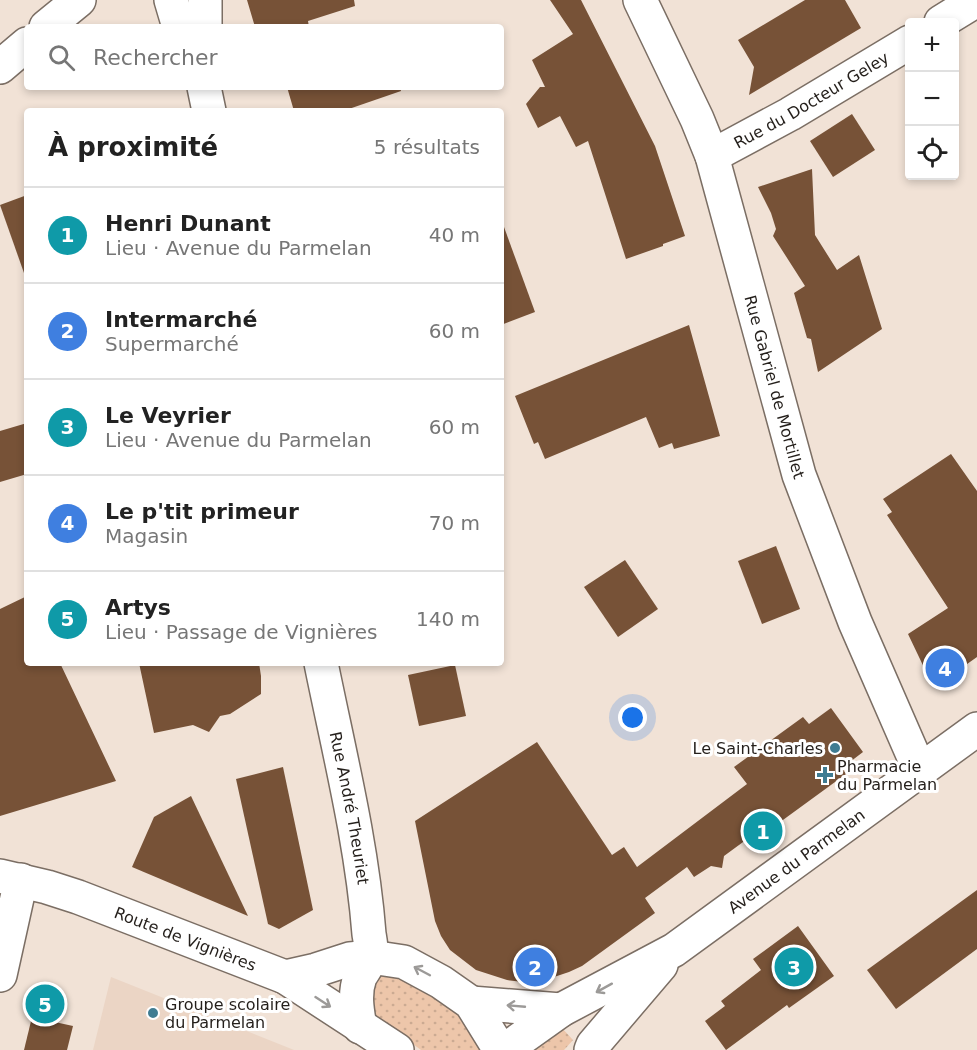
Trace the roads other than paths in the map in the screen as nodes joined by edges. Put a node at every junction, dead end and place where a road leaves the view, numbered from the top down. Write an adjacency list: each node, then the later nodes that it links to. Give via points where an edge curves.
1 (79, 0): 7 (street)
2 (171, 0): 8 (street)
3 (205, 0): 9 (street)
4 (640, 0): 15 (street, Rue Gabriel de Mortillet)
5 (977, 0): 6 (street)
6 (948, 18)
7 (50, 24)
8 (177, 24)
9 (205, 24)
10 (905, 44): 15 (street, Rue du Docteur Geley)
11 (24, 47): 12 (street)
12 (0, 67)
13 (205, 90): 14 (street)
14 (208, 108)
15 (712, 156): 18 (street, Rue Gabriel de Mortillet, via 799,475 858,630)
16 (322, 666): 21 (street, Rue André Theuriet, via 363,883)
17 (977, 729): 18 (street, Avenue du Parmelan)
18 (920, 771): 20 (street, Avenue du Parmelan)
19 (11, 878): 22 (street); 23 (street, Route de Vignières, via 78,897)
20 (674, 950): 25 (street, one-way to 25); 27 (street)
21 (371, 957): 23 (street); 24 (street, one-way to 21, via 405,962); 26 (street, via 358,982 356,1007)
22 (0, 975)
23 (285, 977): 26 (street, Route de Vignières, one-way to 26)
24 (471, 1003): 25 (street, one-way to 24); 29 (street)
25 (561, 1010): 30 (street)
26 (360, 1027): 28 (street, Route de Vignières)
27 (590, 1048)
28 (397, 1050)
29 (500, 1050)
30 (505, 1050)

